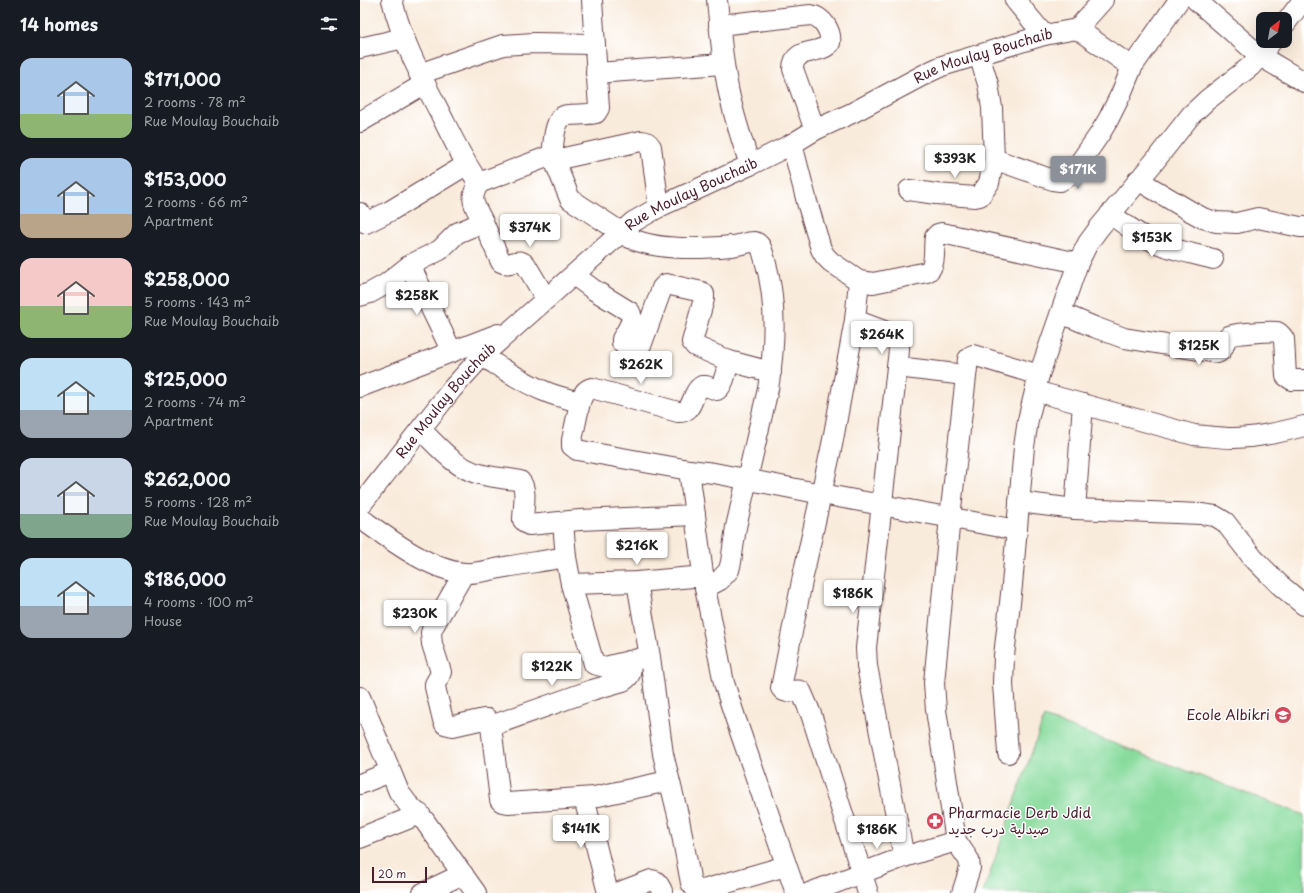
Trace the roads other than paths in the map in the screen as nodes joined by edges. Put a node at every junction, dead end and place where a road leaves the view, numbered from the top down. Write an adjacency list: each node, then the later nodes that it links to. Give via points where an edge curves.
1 (392, 0): 13 (street)
2 (592, 0): 15 (street)
3 (717, 0): 10 (street)
4 (1014, 0): 12 (street)
5 (1103, 0): 11 (street)
6 (1179, 0): 20 (street)
7 (1303, 0): 9 (street)
8 (1207, 4): 14 (street)
9 (1292, 15)
10 (719, 25): 19 (street); 25 (street, via 811,15 822,19 830,43 825,48 795,58 792,69)
11 (1077, 29): 12 (street, Rue Moulay Bouchaib); 20 (street)
12 (1044, 35): 18 (street, Rue Moulay Bouchaib)
13 (404, 38): 16 (street); 22 (street)
14 (1256, 41)
15 (595, 44): 21 (street); 22 (street, via 503,45)
16 (360, 48)
17 (1266, 48): 23 (street); 31 (street, via 1251,66 1191,115)
18 (979, 55): 25 (street, Rue Moulay Bouchaib, via 942,66); 28 (street, via 992,108)
19 (724, 64): 21 (street); 30 (street, via 734,114)
20 (1132, 67): 28 (street, via 1102,130 1069,176 1060,181 1053,180)
21 (596, 73): 27 (street, via 598,111 560,118 556,126)
22 (422, 79): 24 (street); 29 (street)
23 (1304, 82)
24 (360, 122)
25 (815, 130): 26 (street, Rue Moulay Bouchaib)
26 (792, 144): 30 (street, Rue Moulay Bouchaib); 44 (street, via 821,249 831,262)
27 (553, 158): 32 (street); 34 (street, via 646,141 651,147); 39 (street, via 570,199)
28 (994, 159): 33 (street, via 989,183 980,196)
29 (466, 165): 32 (street); 36 (street, via 390,211)
30 (750, 165): 34 (street, Rue Moulay Bouchaib)
31 (1138, 180): 35 (street); 38 (street, via 1190,211 1216,222 1237,223 1258,218)
32 (479, 183): 37 (street, via 473,201)
33 (909, 190)
34 (659, 207): 39 (street, Rue Moulay Bouchaib)
35 (1110, 214): 40 (street, via 1150,240); 41 (street, via 1088,243)
36 (362, 221)
37 (482, 222): 42 (street, via 457,234 440,250); 46 (street, via 501,262 510,264 520,261 526,265)
38 (1304, 227)
39 (622, 232): 43 (street, Rue Moulay Bouchaib); 54 (street, via 637,241 660,246 708,248 754,242 758,244 768,270 772,293)
40 (1214, 259)
41 (1078, 264): 44 (street, via 942,233 935,237 932,268 927,272 873,283); 47 (street)
42 (410, 265): 45 (street, via 386,284); 50 (street)
43 (574, 275): 46 (street, Rue Moulay Bouchaib); 52 (street, via 630,312 631,320 622,343 636,350 642,343 662,288 666,284 702,292 704,299 692,342 695,346)
44 (859, 281): 48 (street)
45 (360, 296)
46 (546, 299): 49 (street, Rue Moulay Bouchaib)
47 (1061, 313): 56 (street, via 1124,338 1217,352 1222,350 1227,338 1233,334 1275,331 1284,339 1286,376 1292,380); 57 (street)
48 (855, 320): 53 (street, via 895,335 899,344); 65 (street)
49 (510, 330): 50 (street); 51 (street, Rue Moulay Bouchaib)
50 (452, 352): 58 (street)
51 (482, 356): 59 (street, via 543,391); 62 (street, Rue Moulay Bouchaib, via 452,389)
52 (729, 361): 54 (street); 59 (street, via 721,387 717,390 706,386 698,388 690,408 683,413 592,388 584,392)
53 (897, 367): 55 (street); 67 (street)
54 (771, 372): 64 (street)
55 (966, 376): 57 (street, via 968,360 973,355); 71 (street)
56 (1304, 380)
57 (1037, 383): 60 (street); 66 (street, via 1028,420)
58 (360, 387)
59 (580, 402): 63 (street, via 572,440 572,446 577,450)
60 (1083, 404): 61 (street, via 1194,435 1215,438 1263,435); 69 (street)
61 (1304, 426)
62 (421, 430): 68 (street, Rue Moulay Bouchaib); 73 (street, via 468,470 520,481 524,490 523,520 529,525)
63 (689, 470): 64 (street); 70 (street)
64 (746, 480): 65 (street); 78 (street, via 729,570 720,580)
65 (822, 494): 67 (street); 95 (street, via 781,688 787,692 799,690 803,694)
66 (1019, 502): 69 (street); 74 (street)
67 (882, 505): 71 (street); 93 (street, via 867,635 867,666)
68 (360, 506)
69 (1075, 509): 80 (street, via 1215,516 1225,522 1265,571)
70 (695, 515): 73 (street); 78 (street)
71 (950, 517): 74 (street); 92 (street, via 934,683)
72 (360, 518): 76 (street, via 418,556 446,569)
73 (563, 523): 75 (street)
74 (1017, 530): 85 (street, via 1004,656 1003,684)
75 (566, 557): 76 (street); 79 (street)
76 (464, 573): 84 (street, via 431,633 441,672 435,687 445,724 453,726 484,718)
77 (637, 582): 78 (street); 79 (street); 81 (street)
78 (705, 582): 94 (street, via 724,683)
79 (571, 584): 82 (street, via 594,664 605,667)
80 (1304, 605)
81 (650, 657): 82 (street); 87 (street)
82 (630, 661): 84 (street, via 631,672 624,681)
83 (360, 697): 86 (street)
84 (491, 726): 89 (street, via 499,798 502,802)
85 (1008, 753)
86 (390, 772): 88 (street); 90 (street, via 403,799)
87 (668, 781): 89 (street); 97 (street, via 679,819)
88 (360, 784)
89 (584, 798): 101 (street)
90 (420, 814): 91 (street); 96 (street)
91 (360, 838)
92 (956, 841): 93 (street); 106 (street, via 970,864)
93 (904, 857): 95 (street)
94 (786, 866): 97 (street, via 703,890 696,889); 103 (street)
95 (861, 873): 104 (street); 105 (street)
96 (463, 874): 99 (street); 100 (street)
97 (691, 883): 98 (street)
98 (662, 892): 102 (street, via 657,882 651,880)
99 (423, 893)
100 (476, 893)
101 (608, 893)
102 (617, 893)
103 (796, 893)
104 (809, 893)
105 (868, 893)
106 (962, 893)

